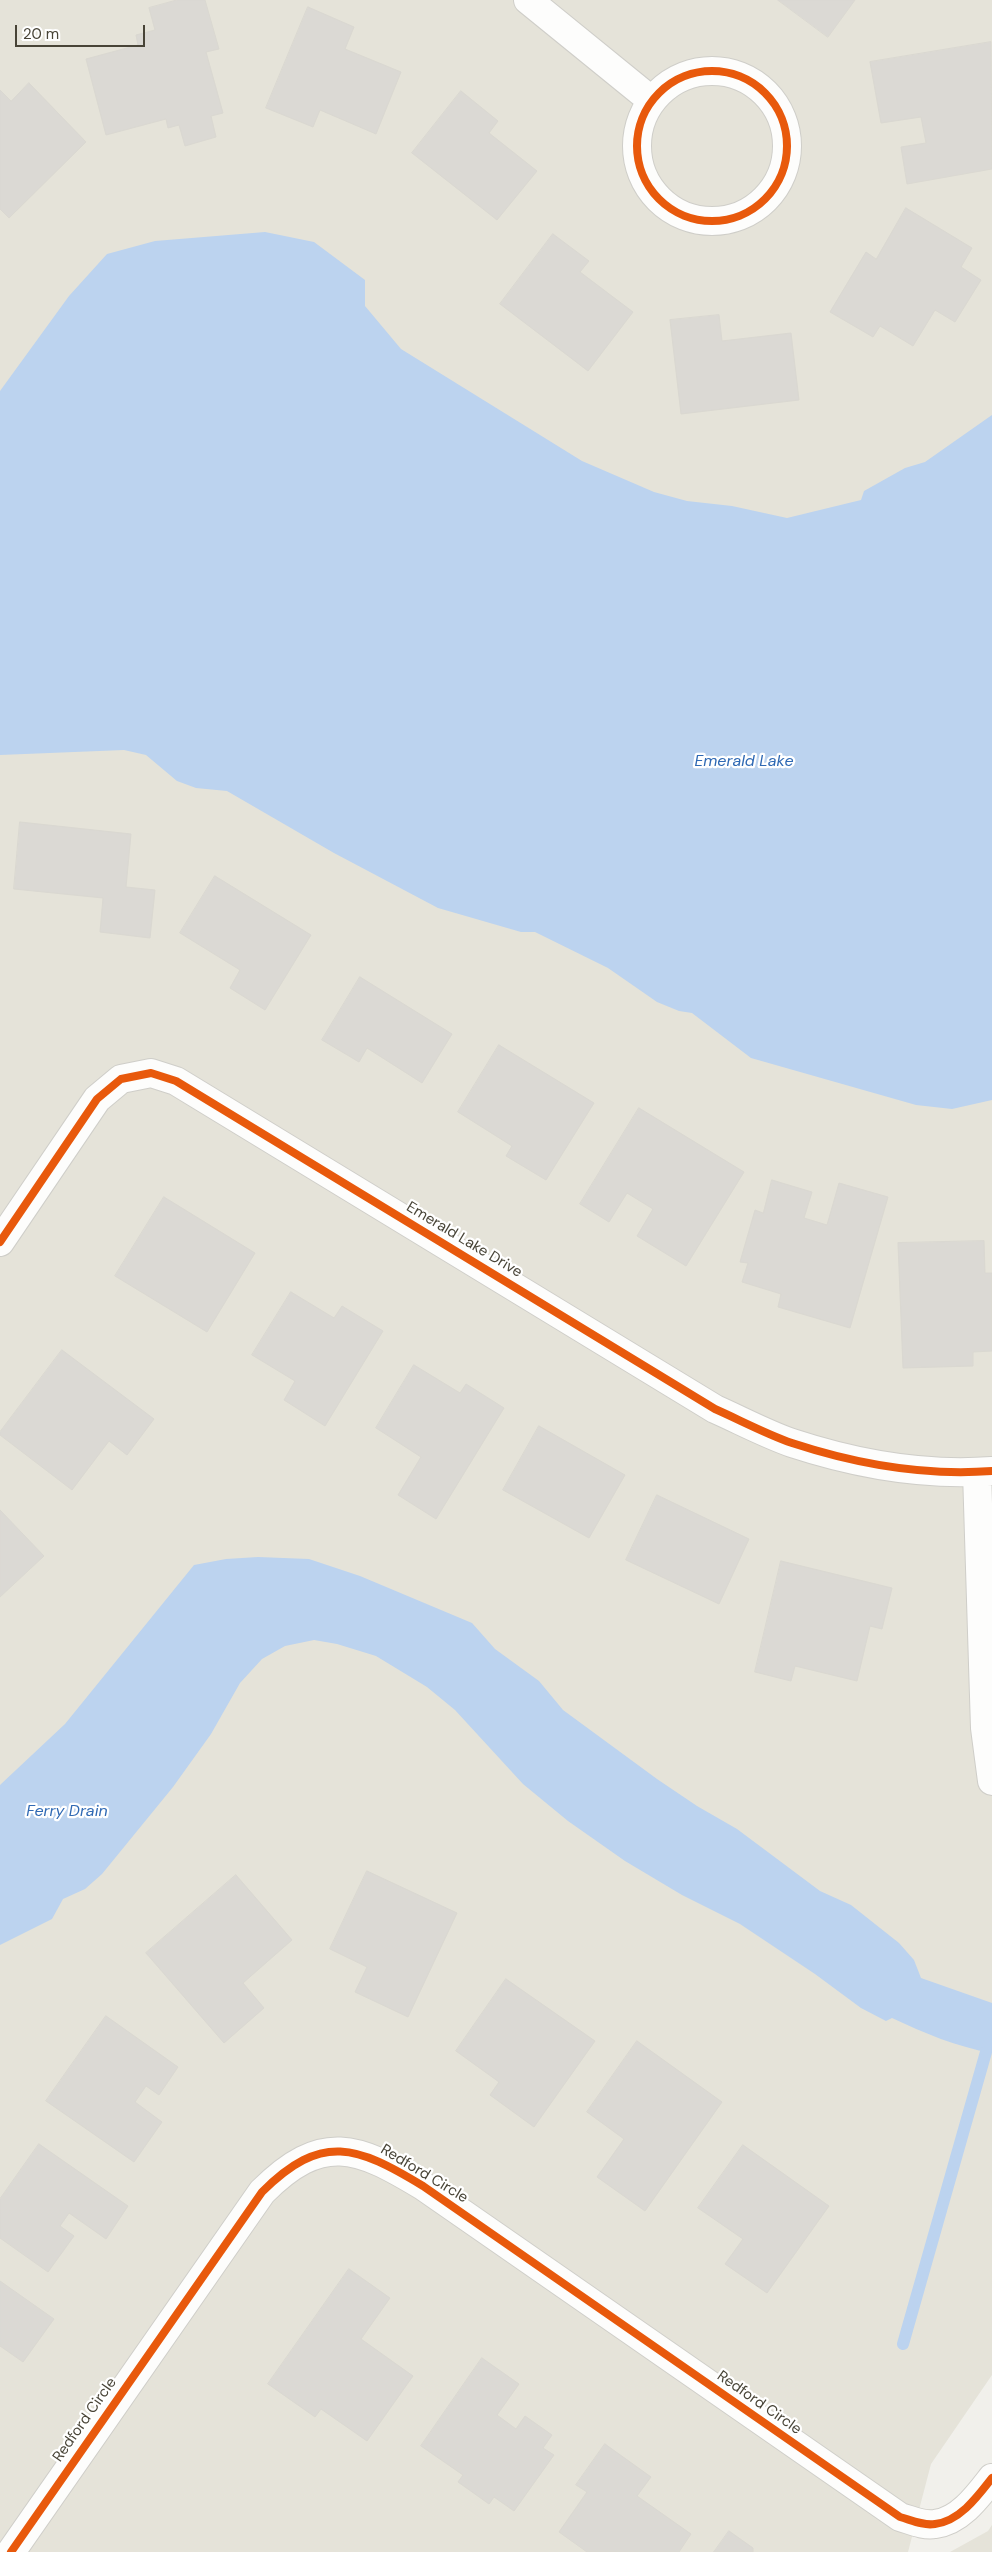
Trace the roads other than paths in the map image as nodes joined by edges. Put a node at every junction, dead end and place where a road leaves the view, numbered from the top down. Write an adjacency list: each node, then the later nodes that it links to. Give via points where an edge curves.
1 (528, 0): 2 (street)
2 (651, 100): 2 (street, via 639,123 636,148 641,173 654,195 673,212 698,220 723,222 748,214 767,198 781,178 787,154 786,130 777,107 760,88 740,75 716,70 691,73 668,83)
3 (0, 1242): 4 (street, Emerald Lake Drive, via 97,1099 121,1079 151,1073 176,1081 715,1409 791,1443 871,1464 925,1471)
4 (984, 1471): 5 (street, via 985,1728)
5 (992, 1781)
6 (992, 2478): 7 (street, Redford Circle, via 974,2501 955,2516 935,2524 900,2517 422,2186 384,2163 354,2152 330,2152 302,2159 262,2192)
7 (11, 2552)

